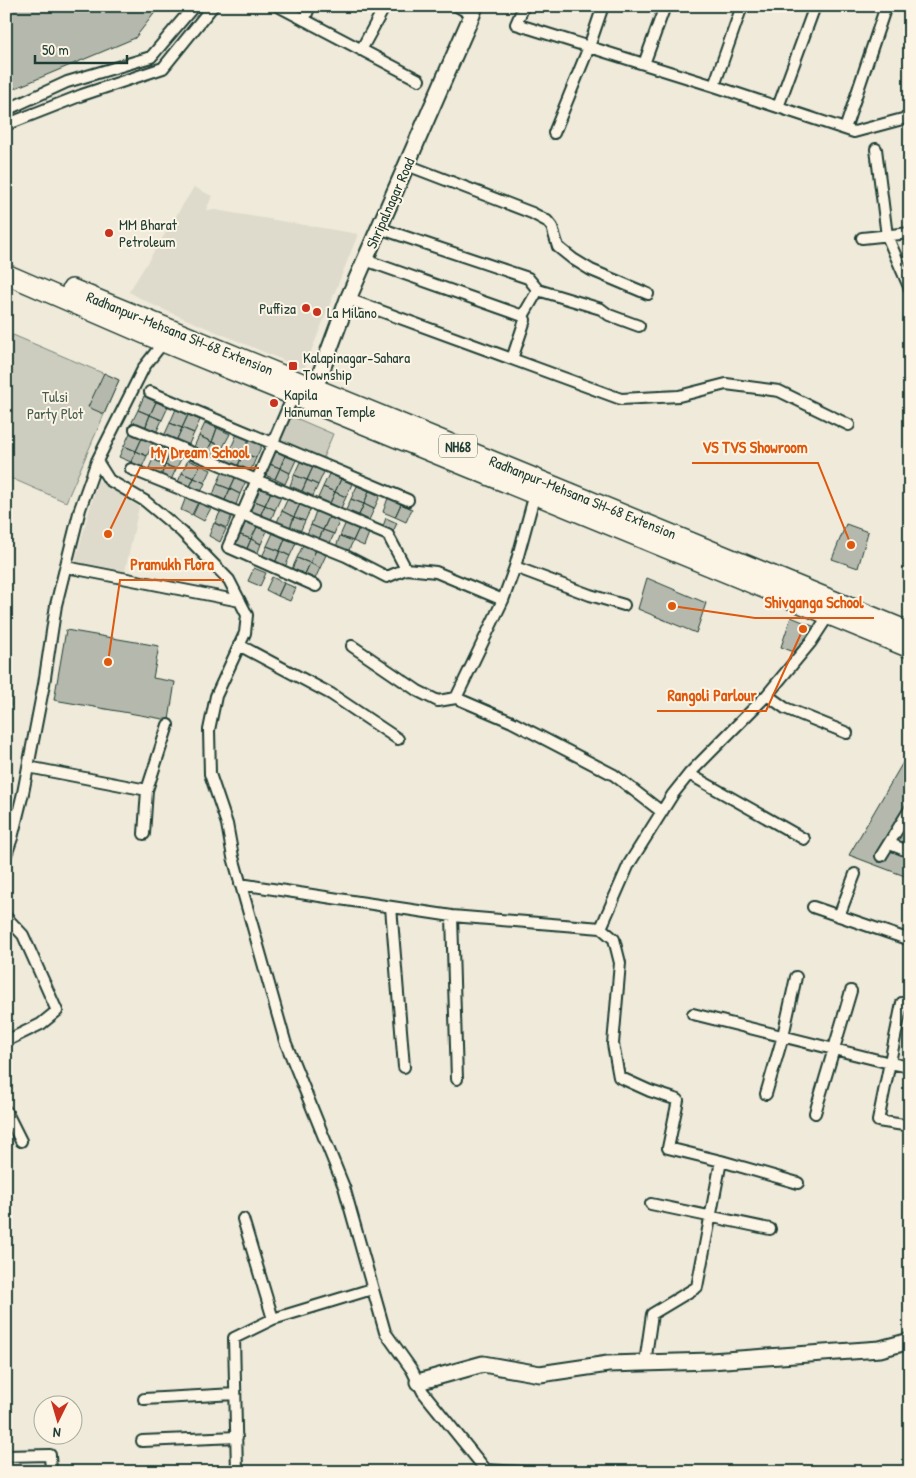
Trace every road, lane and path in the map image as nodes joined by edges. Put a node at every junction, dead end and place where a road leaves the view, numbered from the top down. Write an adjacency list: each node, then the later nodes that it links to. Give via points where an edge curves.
1 (194, 6): 21 (street, via 151,57 67,82)
2 (213, 6): 23 (street, via 163,68 82,95)
3 (278, 6): 14 (street)
4 (310, 6): 14 (street)
5 (385, 6): 16 (street)
6 (457, 6): 13 (street)
7 (524, 6): 15 (street, via 516,24)
8 (603, 6): 15 (street)
9 (665, 6): 17 (street)
10 (742, 6): 19 (street)
11 (816, 6): 20 (street)
12 (886, 6): 24 (street)
13 (473, 11): 27 (street, Shripalnagar Road)
14 (304, 20): 16 (street)
15 (589, 47): 17 (street); 25 (street)
16 (360, 50): 18 (street)
17 (644, 64): 19 (street)
18 (419, 80)
19 (714, 86): 20 (street)
20 (778, 107): 24 (street)
21 (6, 110)
22 (909, 118): 24 (street, via 854,132)
23 (6, 126)
24 (845, 129)
25 (554, 133)
26 (876, 150): 30 (street)
27 (407, 165): 28 (street, Shripalnagar Road); 37 (street, via 547,221 558,247 573,259)
28 (379, 228): 32 (street, Shripalnagar Road); 36 (street, via 528,278)
29 (910, 233): 30 (street)
30 (887, 236): 31 (street); 35 (street)
31 (862, 238)
32 (365, 260): 38 (street, Shripalnagar Road); 39 (street)
33 (6, 262): 41 (highway, Radhanpur-Mehsana SH-68 Extension / NH68)
34 (6, 274): 41 (highway, NH68)
35 (910, 289)
36 (538, 290): 39 (street); 40 (street)
37 (648, 294)
38 (348, 299): 42 (street); 44 (street, Shripalnagar Road)
39 (523, 316): 42 (street, via 525,320)
40 (639, 326)
41 (168, 336): 44 (highway, Radhanpur-Mehsana SH-68 Extension / NH68); 48 (street, via 144,367)
42 (512, 359): 45 (street, via 621,399 679,396 726,384 780,391)
43 (150, 392): 47 (street)
44 (306, 395): 47 (street); 51 (highway, Radhanpur-Mehsana SH-68 Extension / NH68)
45 (849, 425)
46 (135, 429): 50 (street)
47 (273, 444): 50 (street); 52 (street)
48 (97, 462): 54 (street, via 80,509); 59 (street, via 109,480 144,501 182,532 229,580)
49 (130, 469): 53 (street)
50 (256, 480): 53 (street); 56 (street, via 388,535)
51 (537, 487): 55 (street); 61 (highway, NH68); 62 (highway, Radhanpur-Mehsana SH-68 Extension / NH68)
52 (408, 500)
53 (242, 515): 56 (street, via 346,556 387,578); 57 (street, via 228,547)
54 (66, 567): 59 (street); 71 (street, via 56,605)
55 (515, 567): 58 (street); 60 (street)
56 (406, 569): 58 (street, via 436,572)
57 (316, 586)
58 (503, 600): 67 (street)
59 (240, 601): 63 (street, via 247,615 245,634)
60 (624, 605)
61 (828, 616): 65 (highway, NH68); 66 (street)
62 (910, 632)
63 (239, 645): 70 (street, via 331,694); 83 (street, via 216,696 209,730 210,774 227,824)
64 (352, 646): 67 (street, via 438,701)
65 (910, 648)
66 (767, 695): 69 (street, via 785,708); 72 (street)
67 (456, 698): 75 (street, via 512,722 614,776)
68 (168, 725): 73 (street)
69 (847, 733)
70 (398, 738)
71 (28, 767): 73 (street); 80 (street)
72 (689, 774): 75 (street); 77 (street)
73 (147, 790): 76 (street)
74 (910, 810): 78 (street)
75 (662, 812): 89 (street, via 629,864)
76 (144, 834)
77 (804, 839)
78 (890, 844): 79 (street); 81 (street)
79 (910, 852)
80 (6, 855)
81 (881, 856)
82 (855, 874): 87 (street)
83 (240, 884): 84 (street); 113 (street, via 286,1042 344,1187)
84 (391, 907): 86 (street); 100 (street)
85 (814, 907): 87 (street)
86 (452, 916): 89 (street); 101 (street)
87 (838, 916): 90 (street)
88 (6, 917): 96 (street, via 23,935 57,1011 41,1024)
89 (601, 928): 107 (street, via 614,939 620,963 613,1044 619,1077 678,1100 668,1148)
90 (910, 940)
91 (796, 977): 95 (street)
92 (851, 991): 97 (street)
93 (910, 1002): 98 (street, via 902,1003)
94 (693, 1014): 95 (street)
95 (783, 1036): 97 (street); 102 (street)
96 (6, 1041)
97 (833, 1049): 98 (street); 104 (street)
98 (890, 1063): 99 (street); 105 (street, via 878,1121)
99 (910, 1066)
100 (404, 1067)
101 (457, 1079)
102 (766, 1094)
103 (6, 1110): 106 (street)
104 (815, 1113)
105 (910, 1126)
106 (21, 1141)
107 (721, 1161): 108 (street); 110 (street)
108 (798, 1183)
109 (651, 1204): 110 (street)
110 (710, 1217): 112 (street); 116 (street, via 697,1288 652,1314)
111 (243, 1219): 114 (street)
112 (770, 1229)
113 (372, 1289): 114 (street); 117 (street, via 384,1332)
114 (273, 1319): 118 (street, via 234,1338)
115 (910, 1340): 116 (street, via 880,1349 827,1354)
116 (645, 1363): 117 (street, via 608,1364 540,1374 483,1364)
117 (418, 1382): 125 (street, via 486,1470)
118 (235, 1394): 119 (street); 120 (street)
119 (144, 1399)
120 (236, 1437): 121 (street); 124 (street)
121 (142, 1441)
122 (6, 1456): 123 (street, via 50,1455)
123 (51, 1472)
124 (238, 1472)
125 (522, 1472)

